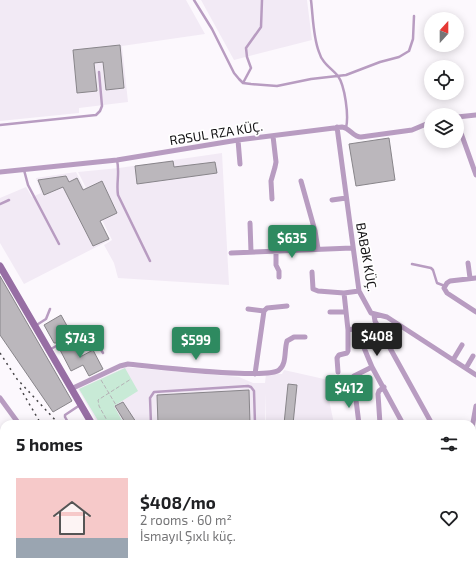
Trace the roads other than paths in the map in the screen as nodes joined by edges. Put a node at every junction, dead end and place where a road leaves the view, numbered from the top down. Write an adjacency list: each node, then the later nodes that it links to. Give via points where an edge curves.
1 (194, 0): 7 (lane, via 234,73)
2 (262, 0): 7 (lane, via 262,24 246,48 251,68)
3 (311, 0): 6 (lane, via 319,54)
4 (414, 16): 6 (lane, via 412,45 409,51)
5 (99, 72): 11 (lane, via 102,106 96,115)
6 (338, 77): 7 (lane, via 277,86); 13 (lane, via 347,112)
7 (243, 83)
8 (476, 115): 9 (street)
9 (464, 116)
10 (424, 125): 13 (street, RƏSUL RZA KÜÇ., via 403,132 361,137)
11 (0, 126)
12 (337, 127): 13 (street, RƏSUL RZA KÜÇ.); 14 (street, RƏSUL RZA KÜÇ.); 23 (street, BABƏK KÜÇ.)
13 (346, 128)
14 (273, 136): 15 (street, RƏSUL RZA KÜÇ.); 24 (street, via 276,162 271,181)
15 (238, 140): 17 (street, RƏSUL RZA KÜÇ.); 18 (street)
16 (464, 141): 21 (street)
17 (117, 160): 19 (street, RƏSUL RZA KÜÇ.); 35 (lane, via 118,195)
18 (240, 164)
19 (24, 170): 20 (street, RƏSUL RZA KÜÇ.); 29 (lane, via 28,185)
20 (0, 172)
21 (476, 175)
22 (301, 181): 31 (street)
23 (346, 198): 26 (street); 30 (street, BABƏK KÜÇ.)
24 (272, 199)
25 (9, 200): 27 (lane)
26 (332, 200)
27 (0, 204)
28 (250, 223): 33 (street)
29 (59, 244)
30 (352, 248): 31 (street); 43 (street, BABƏK KÜÇ.)
31 (318, 249): 32 (street)
32 (276, 251): 33 (street); 40 (street)
33 (251, 252): 34 (street)
34 (231, 253)
35 (150, 261)
36 (468, 263): 41 (street)
37 (412, 264): 42 (lane, via 431,268 437,283)
38 (0, 266): 53 (street)
39 (312, 272): 44 (street, via 312,289)
40 (279, 278)
41 (473, 278): 42 (street, via 450,281)
42 (445, 286): 51 (street, via 447,293)
43 (359, 291): 44 (street); 52 (street, BABƏK KÜÇ.)
44 (344, 293): 50 (street)
45 (288, 306): 48 (street)
46 (50, 309): 53 (lane, via 46,319)
47 (248, 309): 48 (street)
48 (264, 310): 64 (street)
49 (330, 312): 50 (street)
50 (346, 312): 54 (street)
51 (476, 312)
52 (374, 315): 60 (street, via 387,317); 82 (street, BABƏK KÜÇ.)
53 (35, 326): 57 (street)
54 (348, 330): 61 (street, via 357,331); 63 (street, via 348,351 336,358)
55 (305, 337): 64 (street, via 294,337 287,341 283,364 279,370)
56 (462, 345): 60 (street)
57 (48, 350): 58 (lane, via 87,330); 68 (street)
58 (104, 353)
59 (473, 356): 62 (street)
60 (453, 360): 62 (street)
61 (372, 367): 66 (street); 67 (street)
62 (466, 368): 65 (street)
63 (338, 372)
64 (255, 374): 68 (street, via 128,364)
65 (476, 375)
66 (354, 376)
67 (384, 388): 80 (street, via 378,394); 81 (street)
68 (71, 389): 71 (street)
69 (350, 390): 79 (street, via 356,400)
70 (0, 398): 73 (street)
71 (80, 404): 75 (lane, via 66,415); 76 (street)
72 (476, 406): 83 (street)
73 (2, 407): 74 (street)
74 (15, 420)
75 (67, 420)
76 (90, 420)
77 (151, 420): 78 (lane, via 150,398 154,392 248,386 254,391)
78 (255, 420)
79 (358, 420)
80 (380, 420)
81 (401, 420)
82 (430, 420)
83 (473, 420)

